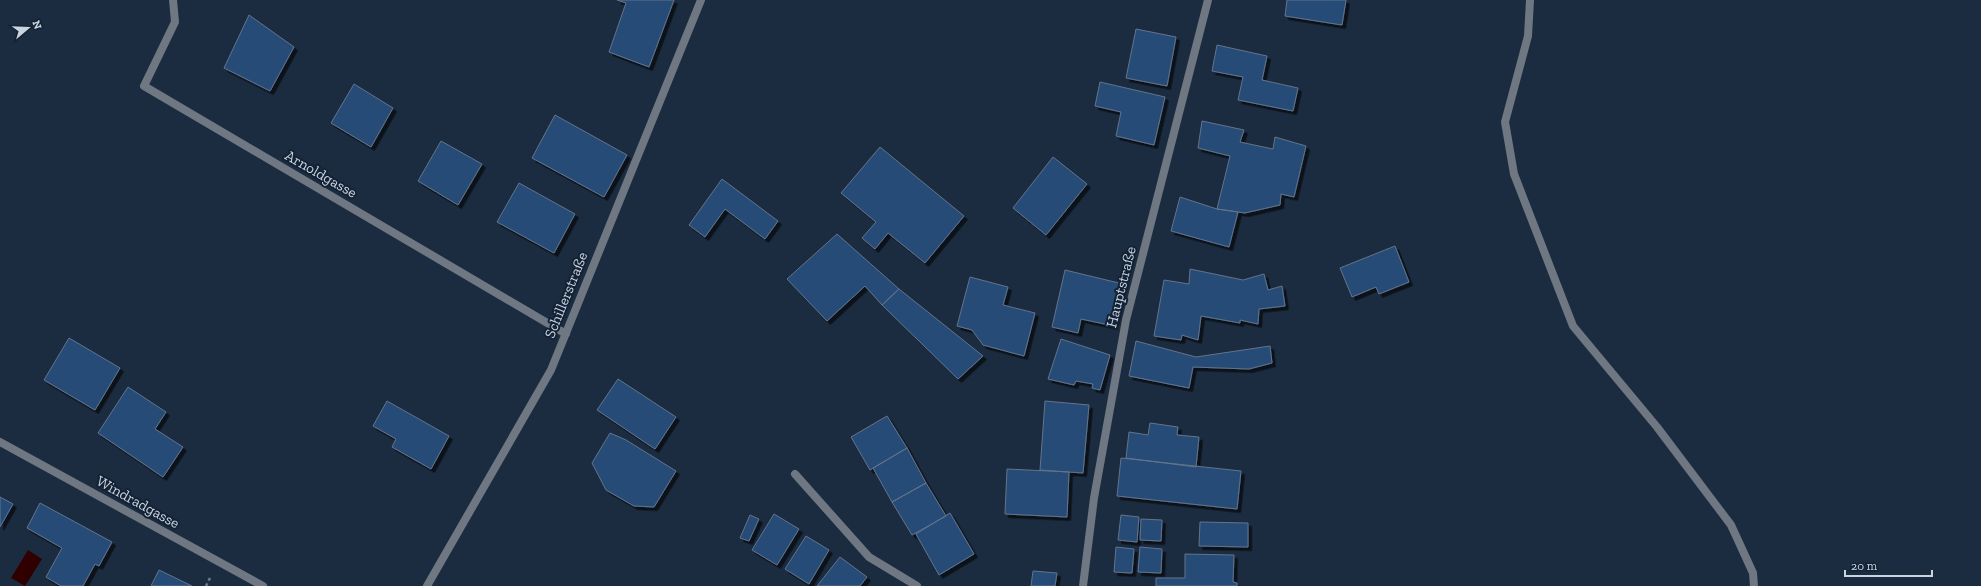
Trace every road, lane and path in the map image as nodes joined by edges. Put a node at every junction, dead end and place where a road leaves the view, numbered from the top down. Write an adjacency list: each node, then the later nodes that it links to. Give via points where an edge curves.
1 (173, 0): 5 (street, Arnoldgasse, via 175,22 144,86)
2 (701, 0): 5 (street, Schillerstraße)
3 (1208, 0): 11 (street, Hauptstraße, via 1126,320 1094,498)
4 (1530, 0): 12 (street, via 1528,36 1504,122 1514,174 1573,326 1658,427 1731,525 1753,573)
5 (566, 334): 9 (street, Schillerstraße, via 551,370)
6 (0, 442): 8 (street, Windradgasse)
7 (795, 474): 10 (street, via 869,557)
8 (262, 586)
9 (427, 586)
10 (917, 586)
11 (1083, 586)
12 (1754, 586)

